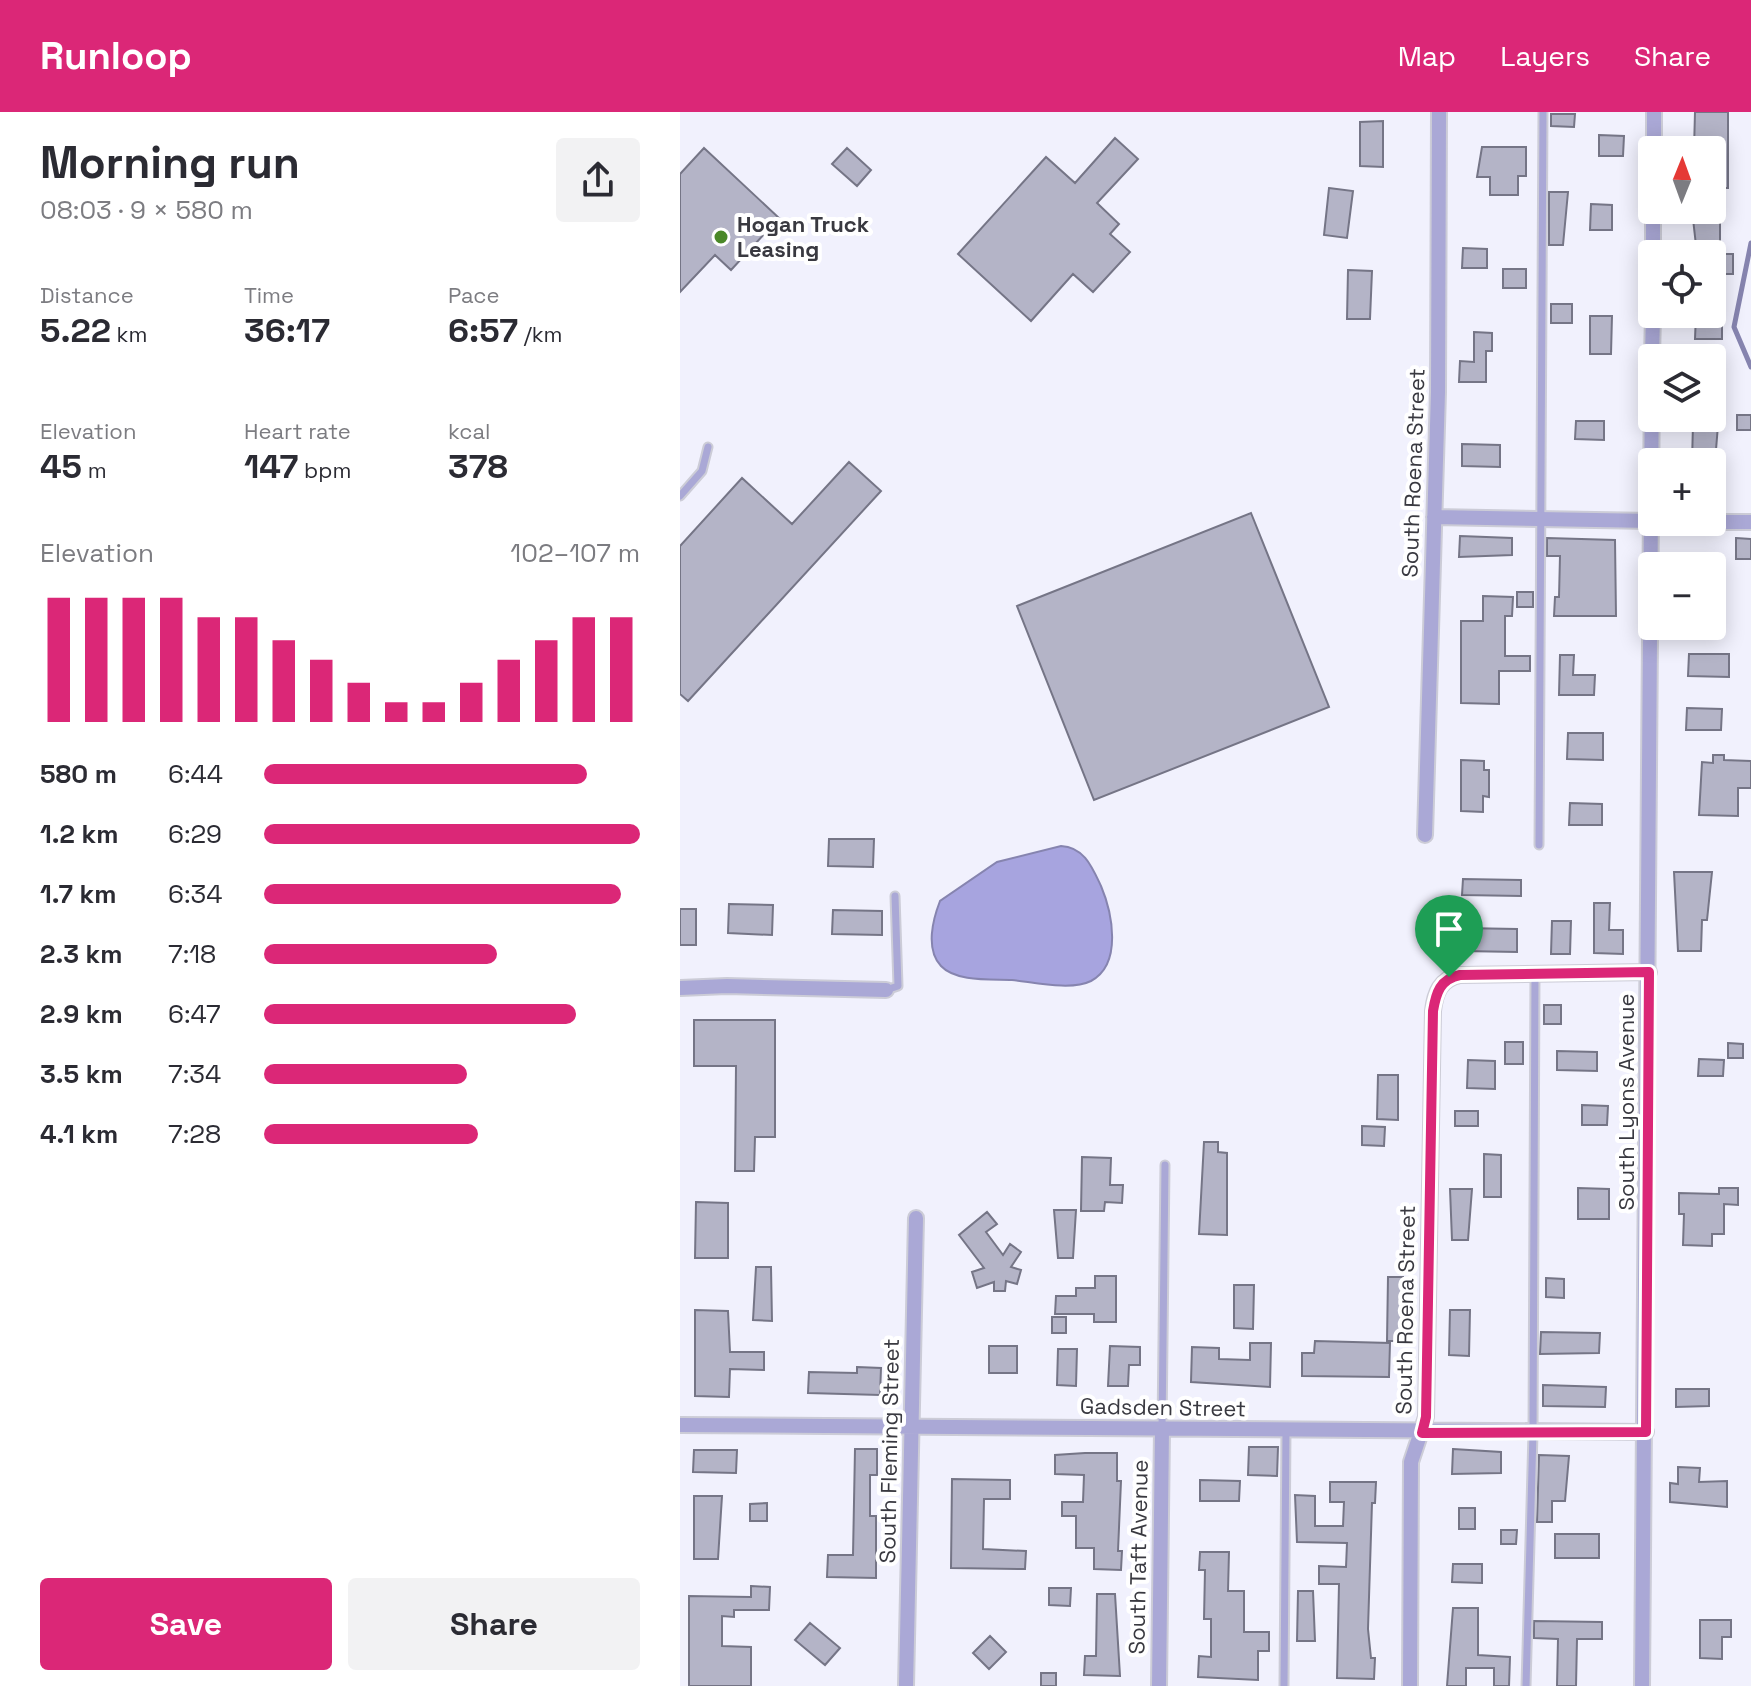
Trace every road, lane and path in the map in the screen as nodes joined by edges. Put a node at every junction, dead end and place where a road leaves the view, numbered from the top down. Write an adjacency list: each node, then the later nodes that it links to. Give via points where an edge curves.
1 (1439, 112): 7 (street, South Roena Street)
2 (1543, 112): 8 (lane)
3 (1654, 112): 4 (street)
4 (1654, 136)
5 (708, 447): 6 (lane, via 702,471)
6 (680, 496)
7 (1434, 517): 8 (street); 13 (street, South Roena Street)
8 (1541, 519): 9 (street); 14 (lane)
9 (1638, 521)
10 (1726, 522): 11 (street)
11 (1751, 522)
12 (1651, 536): 17 (street, South Lyons Avenue)
13 (1425, 835)
14 (1539, 845)
15 (895, 896): 19 (lane, via 898,986)
16 (1535, 972): 17 (street); 27 (street, South Roena Street, via 1460,975 1443,981 1433,1011); 28 (lane)
17 (1649, 972): 26 (street, South Lyons Avenue)
18 (680, 988): 19 (street)
19 (886, 990)
20 (1165, 1165): 24 (lane)
21 (916, 1218): 23 (street, South Fleming Street)
22 (680, 1425): 23 (street, Gadsden Street)
23 (912, 1428): 24 (street, Gadsden Street); 29 (street, South Fleming Street)
24 (1162, 1429): 25 (street, Gadsden Street); 30 (street, South Taft Avenue)
25 (1286, 1431): 27 (street, Gadsden Street); 31 (lane)
26 (1646, 1432): 28 (street, Gadsden Street); 34 (street, South Lyons Avenue)
27 (1422, 1433): 28 (street, Gadsden Street); 32 (street, South Roena Street, via 1411,1462)
28 (1533, 1433): 33 (lane)
29 (906, 1686)
30 (1159, 1686)
31 (1284, 1686)
32 (1410, 1686)
33 (1526, 1686)
34 (1642, 1686)

